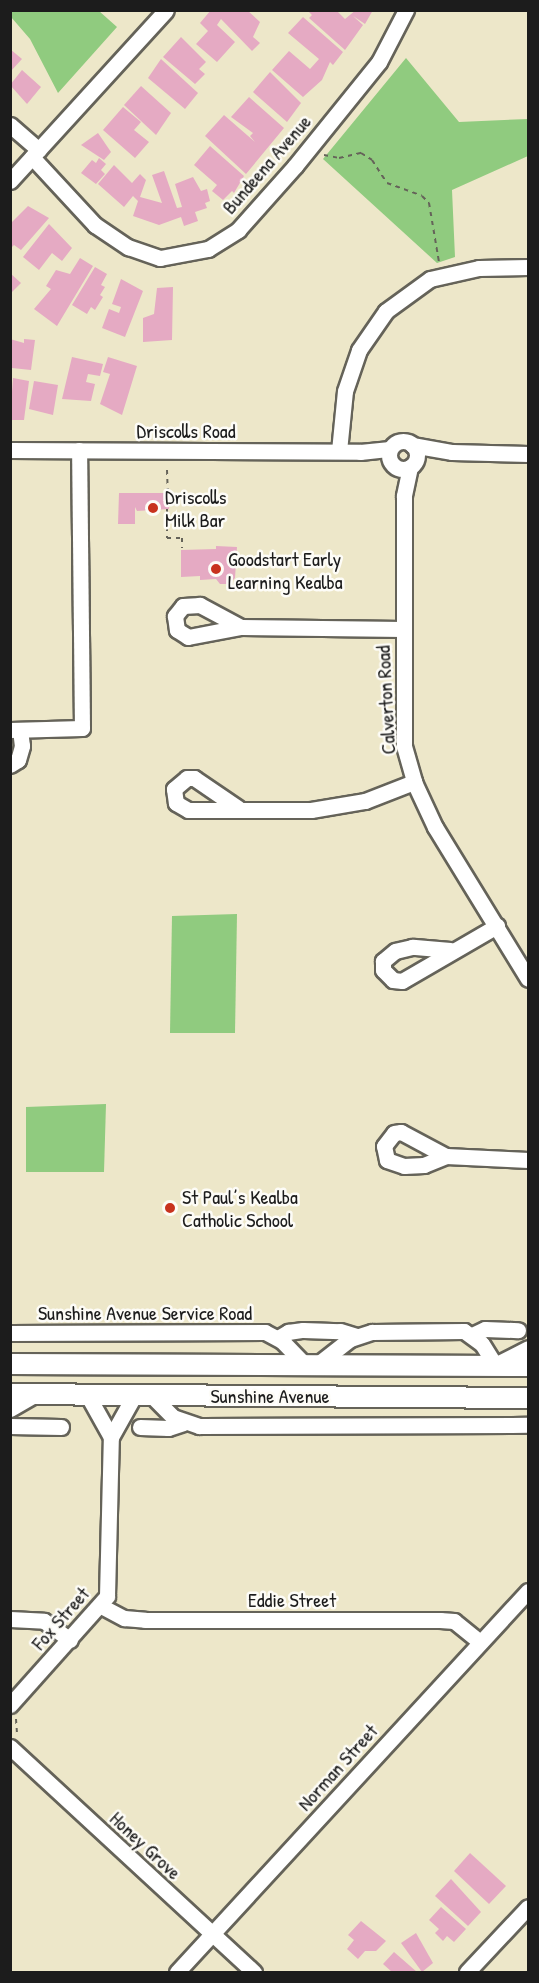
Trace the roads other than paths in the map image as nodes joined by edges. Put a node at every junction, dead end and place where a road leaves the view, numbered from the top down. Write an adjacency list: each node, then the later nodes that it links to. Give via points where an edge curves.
1 (166, 10): 4 (street)
2 (406, 10): 4 (street, Bundeena Avenue, via 379,62 295,166 238,230 208,249 160,258 128,247 94,225)
3 (10, 124): 4 (street, Bundeena Avenue)
4 (36, 154): 5 (street)
5 (10, 181)
6 (528, 267): 9 (street, via 478,268 430,279 386,311 358,350 345,391)
7 (10, 450): 8 (street, Driscolls Road)
8 (79, 450): 9 (street, Driscolls Road); 14 (street, via 81,728)
9 (339, 451): 11 (street, Driscolls Road)
10 (528, 454): 11 (street, Driscolls Road, via 452,452)
11 (402, 458): 13 (street, Calverton Road)
12 (241, 627): 13 (street)
13 (403, 629): 16 (street, Calverton Road, via 404,746)
14 (15, 730): 15 (street, via 22,746 18,760)
15 (10, 765)
16 (414, 782): 17 (street, via 333,809); 18 (street, Calverton Road, via 435,827)
17 (238, 808)
18 (497, 926): 19 (street); 20 (street, Calverton Road)
19 (450, 950)
20 (528, 979)
21 (446, 1156): 22 (street)
22 (528, 1160)
23 (518, 1330): 25 (street, Sunshine Avenue Service Road, via 484,1329)
24 (10, 1333): 27 (street, Sunshine Avenue Service Road, via 264,1332)
25 (472, 1335): 26 (street, Sunshine Avenue Service Road, via 464,1331 372,1332); 31 (street)
26 (356, 1336): 27 (street, Sunshine Avenue Service Road, via 340,1331 303,1330); 30 (street, Sunshine Avenue Service Road)
27 (278, 1338): 30 (street)
28 (528, 1348): 31 (street)
29 (10, 1364): 30 (main road, Sunshine Avenue)
30 (311, 1364): 31 (main road, Sunshine Avenue)
31 (495, 1365): 32 (main road, Sunshine Avenue)
32 (528, 1366)
33 (10, 1394): 36 (main road, Sunshine Avenue)
34 (87, 1394): 35 (main road, Sunshine Avenue); 36 (main road, Sunshine Avenue); 44 (street, Fox Street)
35 (142, 1394): 37 (main road, Sunshine Avenue); 39 (street); 44 (street, Fox Street)
36 (34, 1395): 38 (street)
37 (528, 1398)
38 (10, 1409)
39 (183, 1423): 40 (street); 43 (street, via 168,1428)
40 (528, 1425)
41 (10, 1426): 42 (street)
42 (61, 1427)
43 (140, 1427)
44 (111, 1437): 46 (street, Fox Street, via 110,1582)
45 (528, 1592): 49 (street, Norman Street)
46 (101, 1606): 48 (street, Fox Street); 49 (street, Eddie Street, via 124,1618 145,1620 454,1621)
47 (10, 1619): 48 (street, via 44,1621)
48 (70, 1640): 50 (street, Fox Street)
49 (480, 1642): 53 (street, Norman Street)
50 (10, 1705)
51 (10, 1748): 53 (street, Honey Grove)
52 (528, 1907): 56 (street)
53 (212, 1935): 54 (street, Norman Street); 55 (street, Honey Grove)
54 (177, 1972)
55 (254, 1972)
56 (467, 1972)

